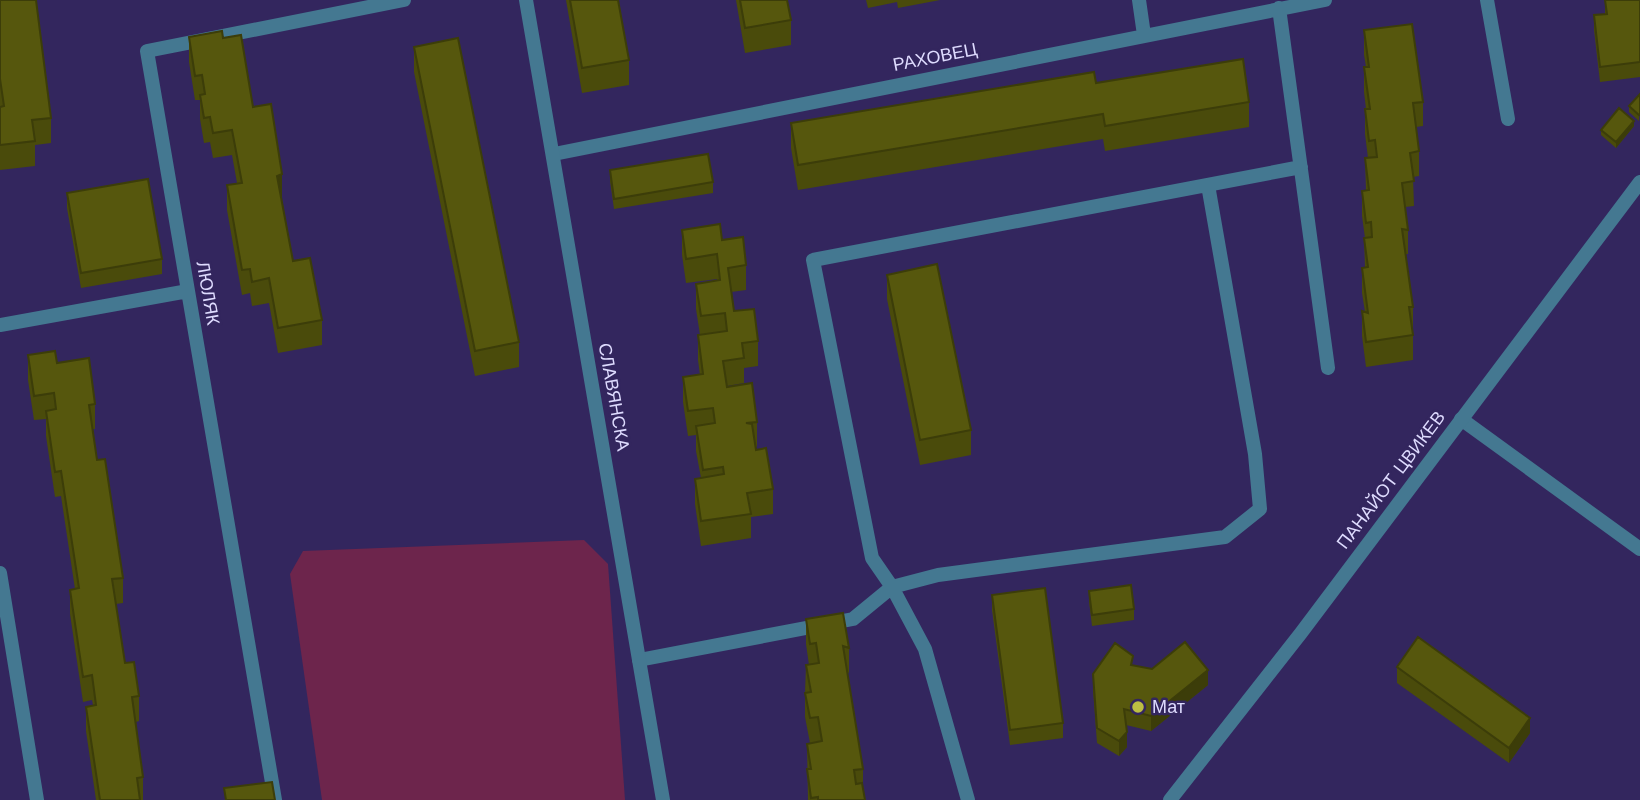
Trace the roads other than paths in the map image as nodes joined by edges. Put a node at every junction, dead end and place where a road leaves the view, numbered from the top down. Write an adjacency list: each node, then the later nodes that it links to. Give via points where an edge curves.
1 (404, 0): 13 (street, ЛЮЛЯК, via 147,51)
2 (526, 0): 9 (street, СЛАВЯНСКА)
3 (1139, 0): 7 (street)
4 (1325, 0): 6 (street, РАХОВЕЦ)
5 (1488, 0): 8 (street)
6 (1279, 8): 7 (street, РАХОВЕЦ); 10 (street)
7 (1144, 35): 9 (street, РАХОВЕЦ)
8 (1507, 119)
9 (554, 153): 20 (street, СЛАВЯНСКА)
10 (1301, 167): 12 (street); 15 (street)
11 (1640, 182): 16 (street, ПАНАЙОТ ЦВИКЕВ)
12 (1208, 185): 19 (street, via 1255,454 1260,509 1225,537 938,575); 19 (street, via 813,260 872,558)
13 (188, 291): 14 (street); 22 (street, ЛЮЛЯК)
14 (0, 325)
15 (1328, 369)
16 (1461, 419): 17 (street); 25 (street, ПАНАЙОТ ЦВИКЕВ)
17 (1640, 548)
18 (0, 573): 21 (street)
19 (892, 587): 20 (street, via 853,619); 24 (street, via 925,649)
20 (639, 660): 23 (street, СЛАВЯНСКА)
21 (37, 800)
22 (275, 800)
23 (663, 800)
24 (968, 800)
25 (1170, 800)

